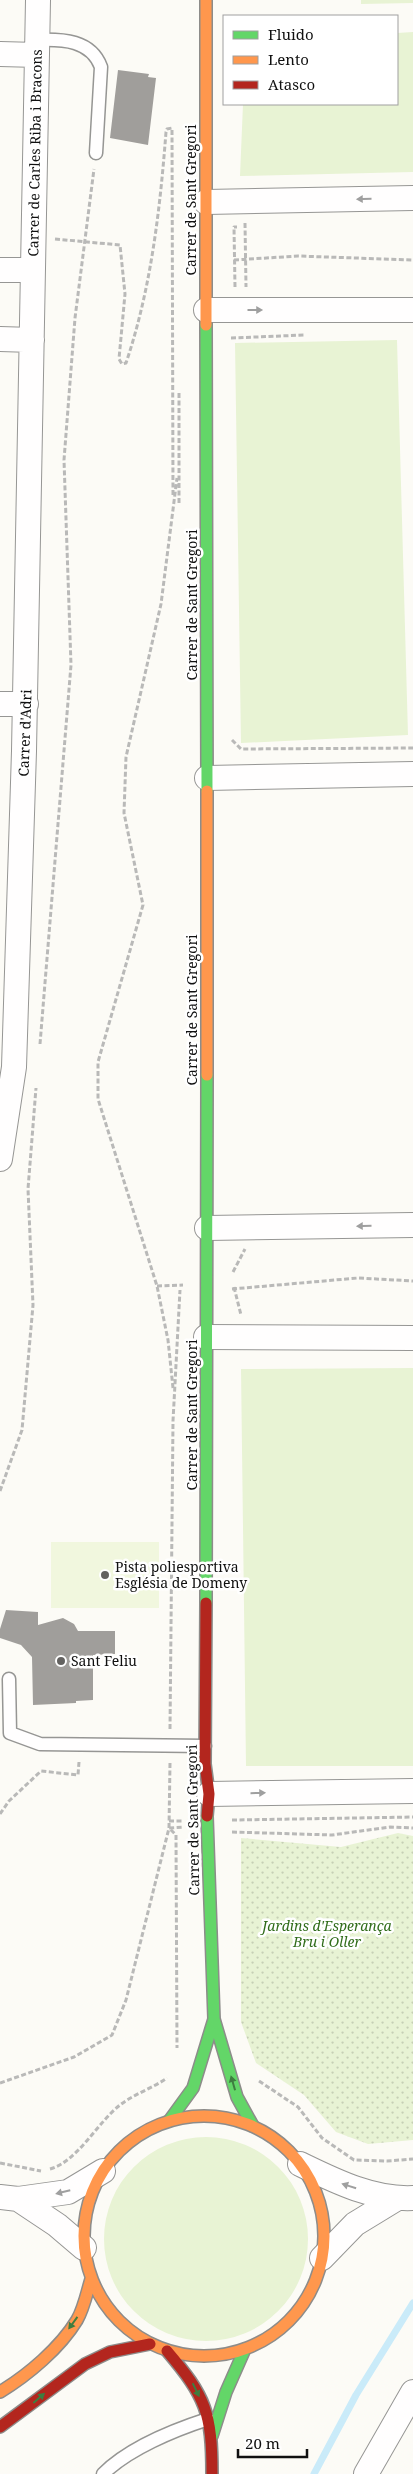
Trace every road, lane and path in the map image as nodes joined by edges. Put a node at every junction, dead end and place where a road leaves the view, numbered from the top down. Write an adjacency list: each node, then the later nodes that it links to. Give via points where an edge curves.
1 (38, 0): 3 (street, Carrer de Carles Riba i Bracons)
2 (206, 0): 8 (main road, Carrer de Sant Gregori)
3 (37, 47): 4 (street); 5 (lane, via 61,39 88,48 97,56 101,67); 12 (street, Carrer de Carles Riba i Bracons)
4 (0, 54)
5 (96, 153): 11 (path)
6 (413, 198): 7 (street, one-way to 7)
7 (245, 201): 8 (street); 9 (path)
8 (206, 202): 17 (main road, Carrer de Sant Gregori)
9 (245, 226): 10 (path); 13 (path, via 234,227); 14 (path)
10 (255, 226)
11 (85, 241): 12 (path, via 59,238); 16 (path, via 120,244 125,294 119,359 122,364 126,363 144,302 166,132 172,128); 39 (path, via 75,318 64,460 71,665)
12 (33, 242): 19 (street, Carrer de Carles Riba i Bracons)
13 (234, 260): 14 (path); 17 (path); 20 (path)
14 (246, 260): 15 (path, via 298,256); 20 (path)
15 (413, 260)
16 (174, 261): 17 (path); 30 (path)
17 (206, 262): 22 (main road, Carrer de Sant Gregori)
18 (0, 270): 19 (street)
19 (32, 270): 21 (street, Carrer de Carles Riba i Bracons)
20 (240, 303): 22 (street); 23 (street, one-way to 23); 24 (path)
21 (32, 306): 27 (street, Carrer d'Adri)
22 (206, 310): 38 (main road, Carrer de Sant Gregori)
23 (413, 310)
24 (247, 337)
25 (230, 338): 28 (path)
26 (0, 339): 27 (street)
27 (32, 340): 32 (street, Carrer d'Adri)
28 (230, 348)
29 (179, 464): 30 (path)
30 (173, 510): 49 (path, via 161,604 126,757 124,813 143,905 98,1062 98,1099)
31 (0, 704): 32 (street)
32 (26, 704): 40 (street, Carrer d'Adri)
33 (232, 731): 34 (path)
34 (232, 741): 35 (path, via 241,749); 37 (path)
35 (413, 748)
36 (413, 774): 37 (street)
37 (233, 777): 38 (street)
38 (207, 778): 44 (main road, Carrer de Sant Gregori)
39 (40, 1046)
40 (7, 1067): 42 (street, Carrer d'Adri)
41 (37, 1084): 55 (path, via 28,1189 33,1304 22,1430)
42 (0, 1159)
43 (413, 1225): 44 (street, one-way to 44)
44 (207, 1228): 50 (main road, Carrer de Sant Gregori)
45 (232, 1265): 46 (path)
46 (232, 1274)
47 (232, 1281): 51 (path)
48 (413, 1281): 51 (path, via 358,1278)
49 (157, 1286): 50 (path); 58 (path, via 168,1340 174,1401)
50 (207, 1288): 51 (path); 53 (main road, Carrer de Sant Gregori)
51 (232, 1289): 52 (path)
52 (232, 1299)
53 (206, 1338): 54 (street); 59 (main road, Carrer de Sant Gregori)
54 (413, 1338)
55 (0, 1491)
56 (9, 1679): 57 (lane, via 10,1733 40,1744)
57 (81, 1745): 58 (lane); 62 (path, via 78,1774 41,1771)
58 (170, 1746): 59 (lane); 65 (path)
59 (205, 1746): 61 (main road, Carrer de Sant Gregori)
60 (413, 1791): 61 (street, one-way to 60)
61 (220, 1794): 64 (main road, Carrer de Sant Gregori); 66 (path)
62 (0, 1814)
63 (413, 1817): 64 (path)
64 (207, 1820): 65 (path); 67 (main road, Carrer de Sant Gregori)
65 (169, 1821): 68 (path, via 169,1828 176,1835)
66 (231, 1842)
67 (214, 2019): 71 (main road, Carrer de Sant Gregori, via 193,2088); 72 (main road, Carrer de Sant Gregori, one-way to 67, via 237,2097)
68 (177, 2051)
69 (171, 2069): 74 (path, via 167,2078 121,2104 58,2167 43,2171)
70 (255, 2078): 73 (path, via 298,2107 322,2138 354,2160)
71 (169, 2121): 72 (main road, via 190,2116 212,2116); 76 (main road, via 135,2138)
72 (253, 2126): 75 (main road, via 279,2142)
73 (413, 2159)
74 (0, 2163)
75 (300, 2164): 78 (street, one-way to 75, via 346,2186); 80 (main road, via 321,2209)
76 (103, 2171): 77 (street, one-way to 77, via 68,2192); 79 (main road, via 88,2204)
77 (9, 2198): 79 (street, via 57,2225)
78 (404, 2198): 80 (street, via 355,2224)
79 (84, 2248): 81 (main road)
80 (322, 2258): 83 (main road, via 315,2282 295,2314 268,2338)
81 (91, 2278): 82 (main road, via 114,2317); 85 (main road, one-way to 85, via 76,2320 38,2362 11,2387)
82 (150, 2344): 84 (main road); 88 (main road, one-way to 82, via 66,2376 98,2356)
83 (245, 2349): 84 (main road, via 212,2356 189,2356); 89 (main road, via 218,2410)
84 (167, 2351): 87 (main road, one-way to 87, via 195,2385)
85 (0, 2392)
86 (413, 2392): 92 (street)
87 (208, 2419): 89 (main road); 90 (lane, via 179,2428 113,2464)
88 (0, 2427)
89 (212, 2438): 91 (main road)
90 (103, 2474)
91 (212, 2474)
92 (366, 2474)

